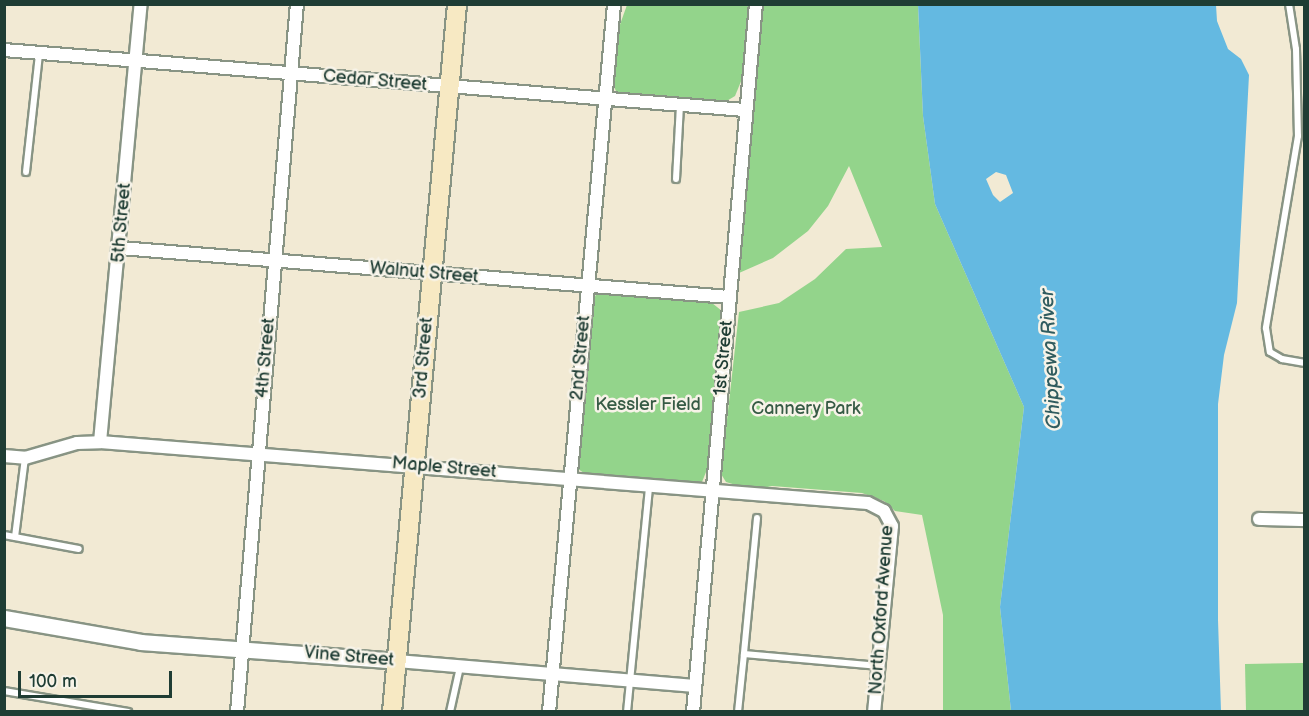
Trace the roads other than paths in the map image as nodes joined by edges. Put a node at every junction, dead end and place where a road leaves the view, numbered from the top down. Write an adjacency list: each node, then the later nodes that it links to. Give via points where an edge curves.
1 (141, 4): 9 (street, 5th Street)
2 (297, 4): 10 (street, 4th Street)
3 (457, 4): 11 (main road, 3rd Street)
4 (614, 4): 12 (street, 2nd Street)
5 (756, 4): 14 (street, 1st Street)
6 (1289, 4): 22 (lane, via 1296,49 1298,136 1266,328 1270,352 1282,359)
7 (4, 51): 8 (street, Cedar Street)
8 (39, 54): 9 (street, Cedar Street); 15 (lane)
9 (136, 63): 10 (street, Cedar Street); 17 (street, 5th Street)
10 (290, 74): 11 (street, Cedar Street); 18 (street, 4th Street)
11 (450, 88): 12 (street, Cedar Street); 19 (main road, 3rd Street)
12 (603, 99): 13 (street, Cedar Street); 20 (street, 2nd Street)
13 (680, 105): 14 (street, Cedar Street); 16 (lane)
14 (745, 110): 21 (street, 1st Street)
15 (26, 172)
16 (676, 179)
17 (120, 248): 18 (street, Walnut Street); 23 (street, 5th Street)
18 (275, 260): 19 (street, Walnut Street); 24 (street, 4th Street)
19 (432, 274): 20 (street, Walnut Street); 27 (main road, 3rd Street)
20 (588, 286): 21 (street, Walnut Street); 28 (street, 2nd Street)
21 (729, 297): 30 (street, 1st Street)
22 (1305, 363)
23 (100, 442): 24 (street, Maple Street); 26 (street, Maple Street, via 77,443)
24 (257, 454): 27 (street, Maple Street); 39 (street, 4th Street)
25 (4, 456): 26 (street, Maple Street)
26 (25, 458): 36 (lane)
27 (414, 466): 28 (street, Maple Street); 41 (main road, 3rd Street)
28 (570, 479): 29 (street, Maple Street); 44 (street, 2nd Street)
29 (649, 487): 30 (street, Maple Street); 45 (lane)
30 (713, 491): 31 (street, Maple Street, via 868,503); 46 (street, 1st Street)
31 (884, 511): 42 (street, North Oxford Avenue, via 892,526)
32 (757, 518): 40 (lane)
33 (1259, 519): 34 (street)
34 (1305, 520)
35 (4, 535): 36 (lane)
36 (15, 537): 37 (lane)
37 (79, 549)
38 (4, 618): 39 (street, Vine Street, via 141,642)
39 (242, 649): 41 (street, Vine Street); 49 (street, 4th Street)
40 (744, 654): 42 (lane); 55 (lane)
41 (397, 661): 43 (street, Vine Street); 50 (main road, 3rd Street)
42 (879, 666): 56 (street, North Oxford Avenue)
43 (460, 667): 44 (street, Vine Street); 51 (lane)
44 (553, 675): 45 (street, Vine Street); 52 (street, 2nd Street)
45 (630, 682): 46 (street, Vine Street); 53 (lane)
46 (695, 686): 54 (street, 1st Street)
47 (4, 691): 48 (lane)
48 (128, 711)
49 (237, 711)
50 (392, 711)
51 (450, 711)
52 (549, 711)
53 (627, 711)
54 (693, 711)
55 (738, 711)
56 (874, 711)

